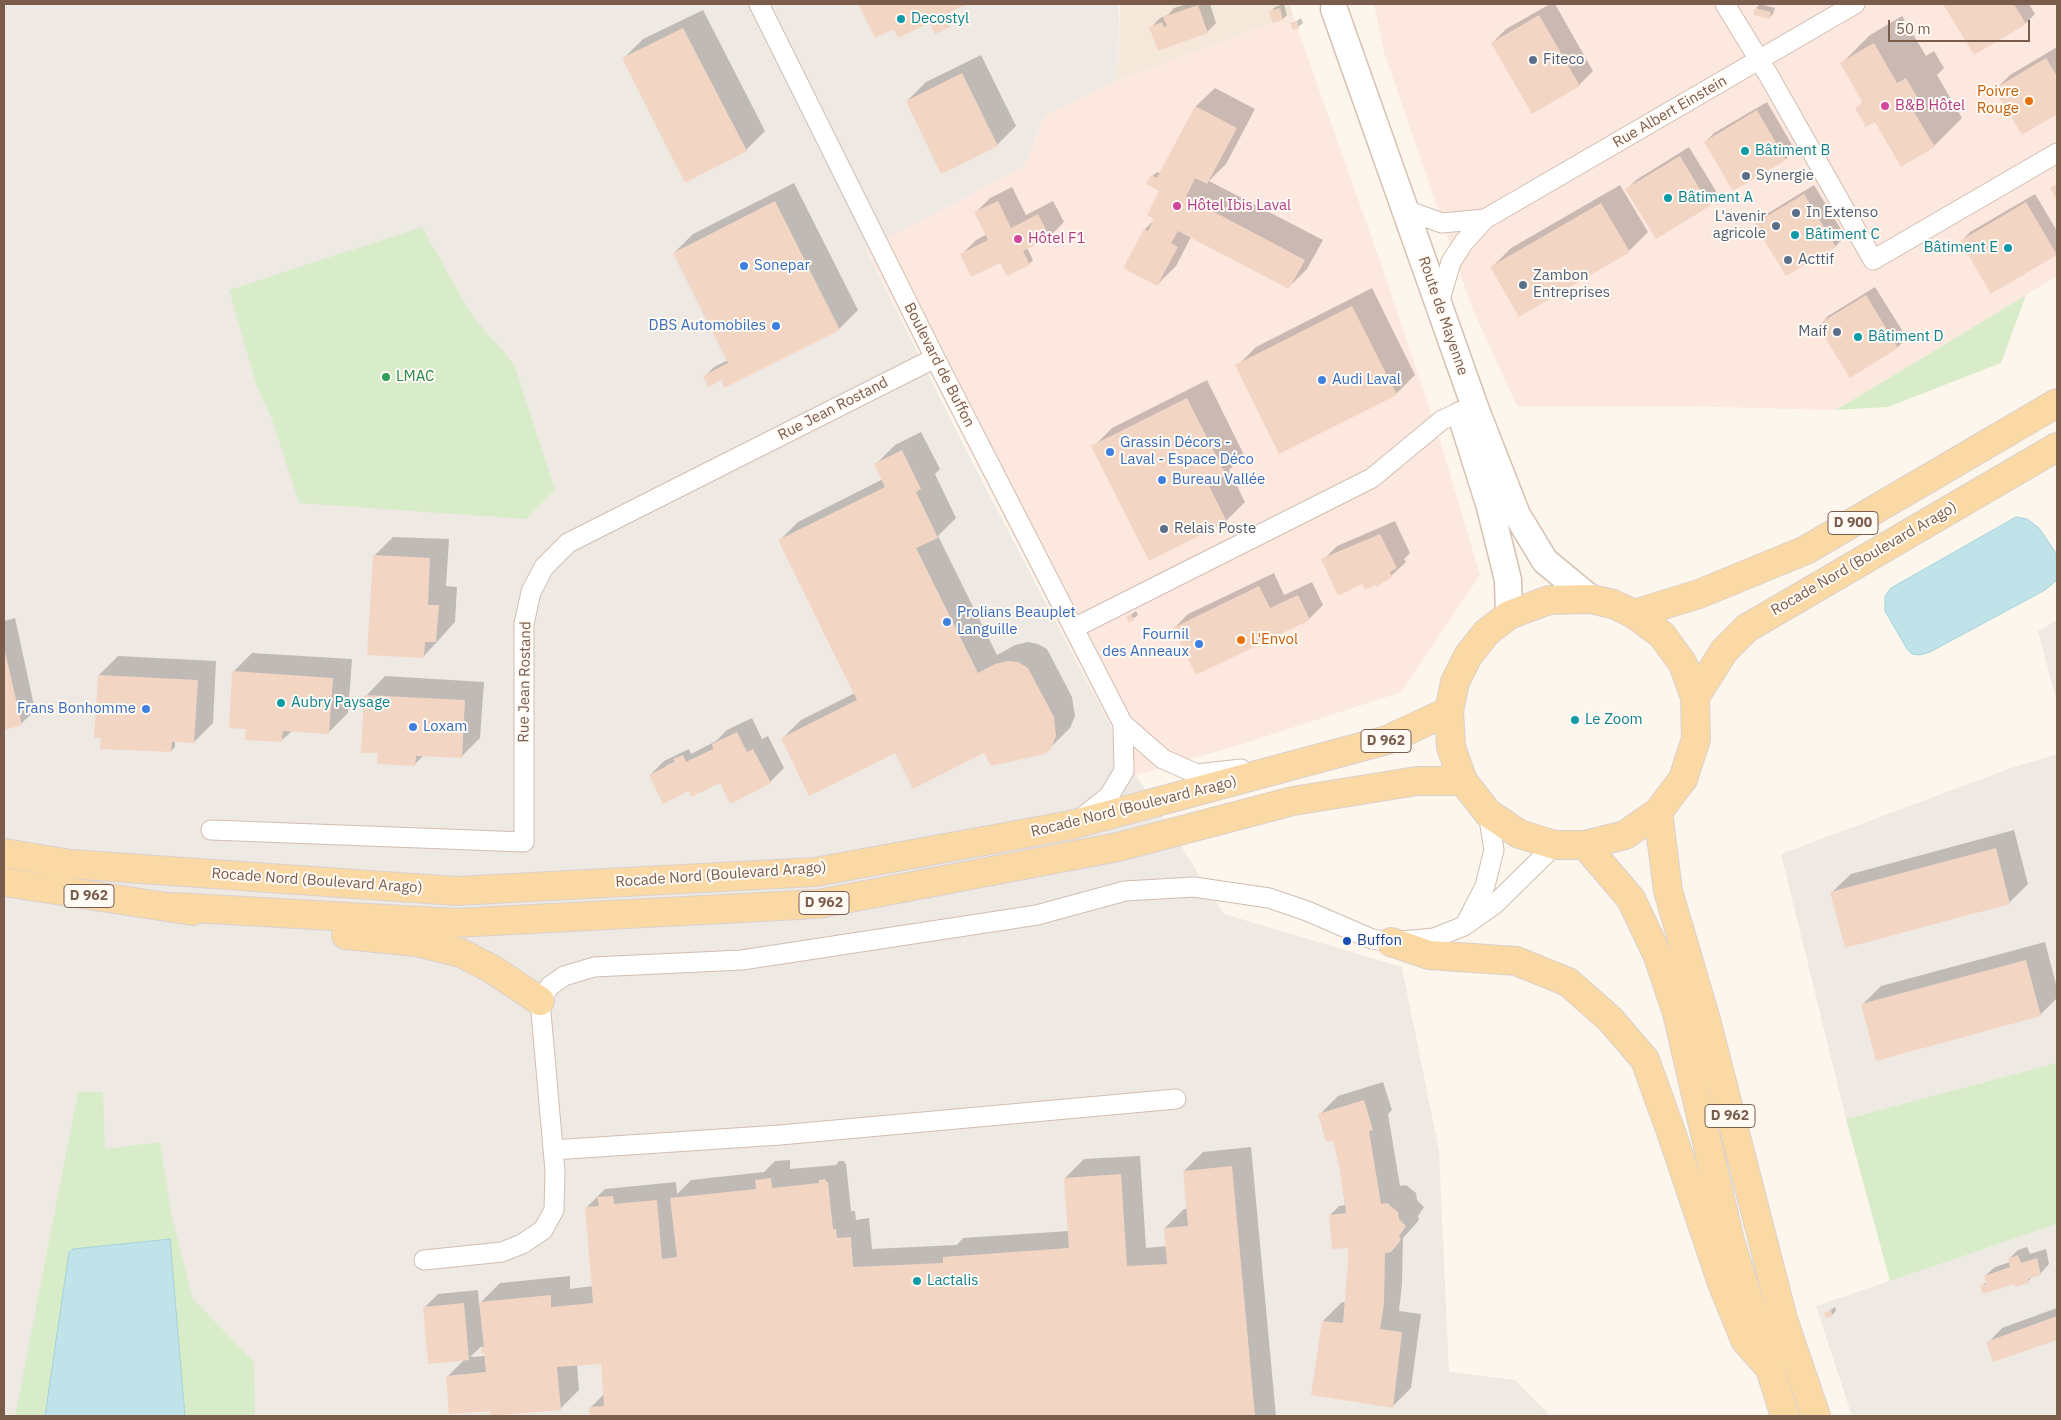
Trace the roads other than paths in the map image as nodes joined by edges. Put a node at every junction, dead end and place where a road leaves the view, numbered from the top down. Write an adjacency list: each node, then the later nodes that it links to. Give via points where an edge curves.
1 (759, 4): 10 (street, Boulevard de Buffon)
2 (1725, 4): 5 (street)
3 (1855, 4): 5 (street, Rue Albert Einstein)
4 (1334, 6): 7 (main road, Route de Mayenne); 12 (main road, Route de Mayenne, via 1373,154)
5 (1759, 60): 6 (street, via 1873,260); 8 (street, Rue Albert Einstein)
6 (2057, 153)
7 (1405, 208): 8 (street, Rue Albert Einstein, via 1442,223); 9 (main road, Route de Mayenne)
8 (1485, 219): 9 (street, Rue Albert Einstein, via 1451,262)
9 (1439, 303): 14 (main road, Route de Mayenne, via 1517,515 1545,561)
10 (935, 358): 17 (street, Boulevard de Buffon); 26 (street, Rue Jean Rostand, via 568,543 544,567 531,592 524,624 524,842)
11 (2057, 403): 15 (main road, D 900, via 1806,550 1699,594)
12 (1460, 412): 16 (main road, Route de Mayenne, via 1508,580); 17 (street, via 1442,420 1372,478)
13 (2057, 447): 18 (main road, Rocade Nord (Boulevard Arago) / D 900, via 1747,628 1724,651)
14 (1591, 599): 15 (main road, via 1613,604); 16 (main road, via 1549,600)
15 (1634, 614): 18 (main road, via 1662,635 1678,656)
16 (1509, 615): 19 (main road, via 1486,633 1468,656 1455,682)
17 (1074, 628): 20 (street, Boulevard de Buffon)
18 (1695, 697): 23 (main road, via 1696,739 1683,779)
19 (1449, 711): 21 (main road, Rocade Nord (Boulevard Arago) / D 962, via 1388,740); 22 (main road, via 1451,747)
20 (1123, 724): 21 (street, via 1163,759 1197,774); 25 (street, via 1124,771 1108,796)
21 (1320, 760): 25 (main road, Rocade Nord (Boulevard Arago) / D 962)
22 (1463, 781): 24 (main road); 31 (main road, D 962, via 1417,781 1293,801 1118,847 818,904 456,923)
23 (1658, 812): 28 (main road, via 1625,835); 40 (main road, D 962, via 1668,891 1706,1020 1782,1319)
24 (1488, 813): 27 (main road, via 1519,834); 32 (street, via 1494,850 1485,886)
25 (1071, 825): 29 (main road, Rocade Nord (Boulevard Arago) / D 962, via 814,872 456,890 70,864)
26 (211, 830)
27 (1555, 845): 28 (main road); 32 (street, via 1495,904)
28 (1586, 846): 38 (main road, D 962, via 1631,899 1658,956 1677,1013 1730,1241)
29 (4, 852)
30 (4, 882): 31 (main road, D 962)
31 (174, 907): 34 (main road, via 293,929 416,942 461,953)
32 (1464, 926): 33 (street, via 1434,938)
33 (1391, 942): 34 (street, via 1372,939 1269,898 1194,887 1125,891 1037,915 742,960 594,967 564,976 550,986); 38 (main road, via 1429,955 1516,960 1568,982 1611,1020 1645,1060 1722,1283 1745,1340)
34 (540, 1001): 36 (street)
35 (1176, 1099): 36 (street, via 780,1135)
36 (553, 1150): 37 (street, via 554,1210 542,1230 522,1244 502,1252)
37 (424, 1260)
38 (1768, 1366): 39 (main road, D 962)
39 (1785, 1416)
40 (1816, 1416)

